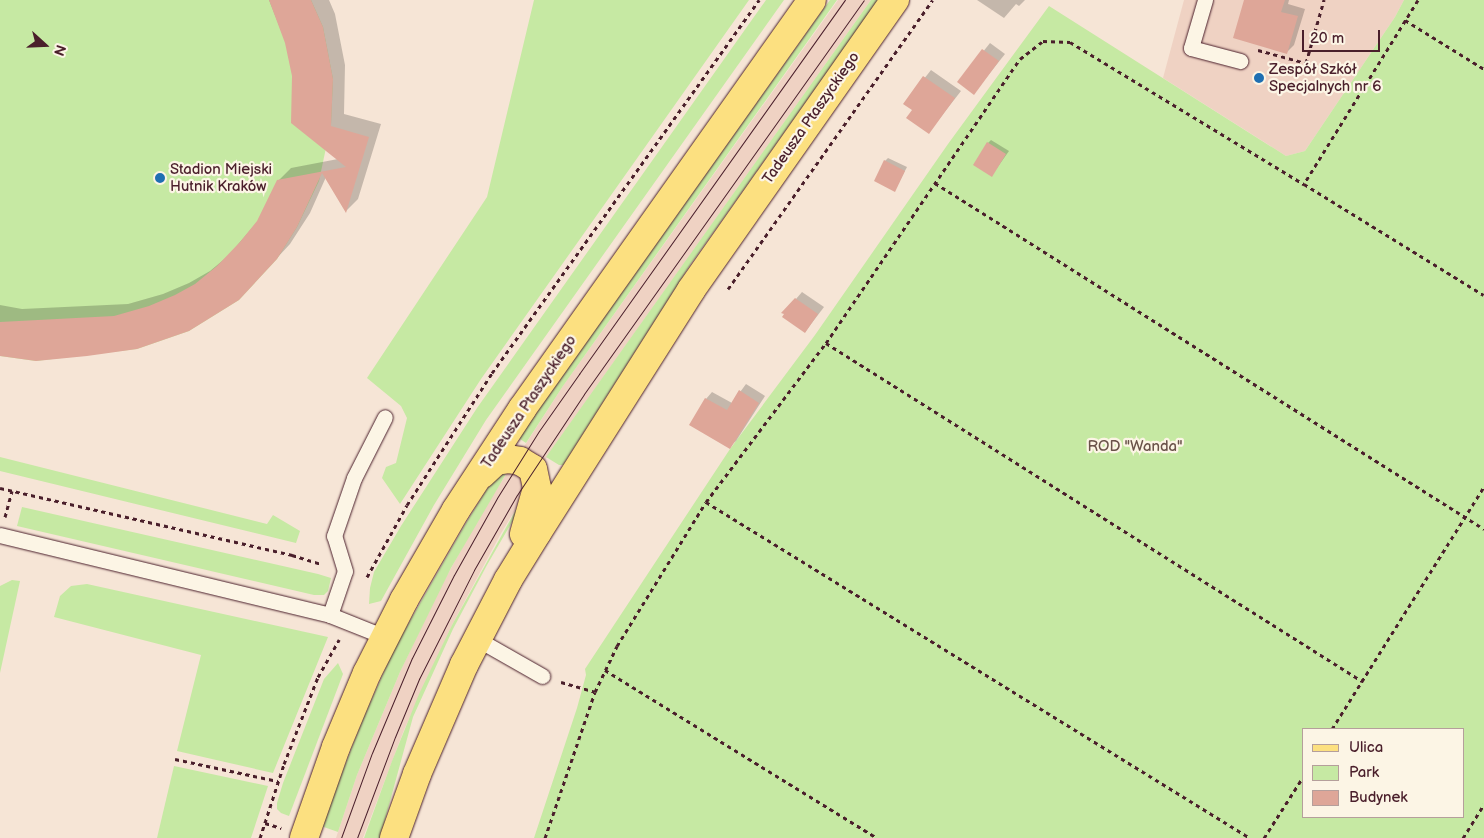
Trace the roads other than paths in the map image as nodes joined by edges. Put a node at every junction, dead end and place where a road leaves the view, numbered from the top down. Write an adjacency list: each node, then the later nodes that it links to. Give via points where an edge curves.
1 (812, 0): 6 (main road, Tadeusza Ptaszyckiego, via 522,409)
2 (895, 0): 8 (main road, Tadeusza Ptaszyckiego, via 691,290)
3 (1205, 0): 4 (lane, via 1191,48)
4 (1240, 62)
5 (385, 418): 9 (lane, via 354,478 334,536 345,571)
6 (476, 480): 8 (main road, via 496,462 508,459 527,464 536,475 536,496); 10 (main road, Tadeusza Ptaszyckiego)
7 (0, 536): 9 (lane)
8 (508, 580): 11 (main road, Tadeusza Ptaszyckiego)
9 (330, 615): 10 (lane)
10 (385, 637): 13 (main road, Tadeusza Ptaszyckiego, via 352,706)
11 (477, 639): 12 (lane); 14 (main road, Tadeusza Ptaszyckiego, via 440,719)
12 (542, 676)
13 (304, 838)
14 (394, 838)

